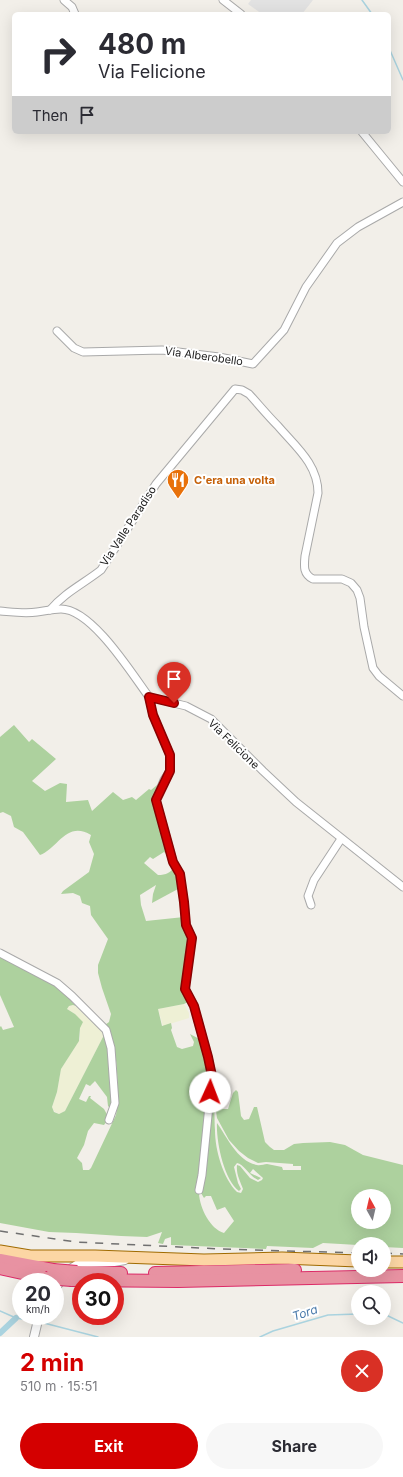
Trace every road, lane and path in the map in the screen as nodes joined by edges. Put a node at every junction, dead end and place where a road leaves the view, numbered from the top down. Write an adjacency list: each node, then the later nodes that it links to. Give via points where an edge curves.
1 (64, 0): 3 (street)
2 (223, 0): 4 (street)
3 (74, 12)
4 (238, 12)
5 (364, 134): 6 (street)
6 (403, 182)
7 (403, 202): 8 (street, Via Alberobello, via 358,227 337,243 306,287 284,330 253,364 162,350 83,352 74,348)
8 (57, 331)
9 (50, 610): 10 (street); 11 (street, Via Valle Paradiso, via 60,599 101,570 156,484 235,389 242,390 249,394 299,449 318,483 305,556 306,573 313,580 337,578 347,580 354,586 359,594 373,668); 12 (street, via 62,608 86,620 112,646)
10 (0, 611)
11 (403, 696)
12 (149, 697): 13 (street, Via Felicione, via 186,706 211,719 290,797); 18 (street, via 153,715 170,755 170,771 156,800 173,862 180,874 186,925 192,938 185,989 194,1006 212,1076)
13 (341, 838): 14 (street, Via Felicione); 15 (street, via 314,880 308,896)
14 (403, 887)
15 (312, 905)
16 (0, 954): 17 (street, via 56,983 106,1030 111,1048 115,1103)
17 (109, 1120)
18 (199, 1190)
19 (0, 1251): 20 (main road, via 30,1256)
20 (132, 1257): 22 (main road); 33 (street, via 114,1262 80,1263)
21 (0, 1260): 29 (highway)
22 (351, 1261)
23 (391, 1262): 24 (main road)
24 (403, 1262)
25 (0, 1268): 28 (highway)
26 (391, 1269): 27 (highway)
27 (403, 1269)
28 (41, 1273)
29 (46, 1273)
30 (351, 1273): 31 (highway, bridge)
31 (64, 1275)
32 (391, 1276): 34 (highway)
33 (64, 1277)
34 (403, 1277)
35 (37, 1325): 36 (street)
36 (34, 1337)

